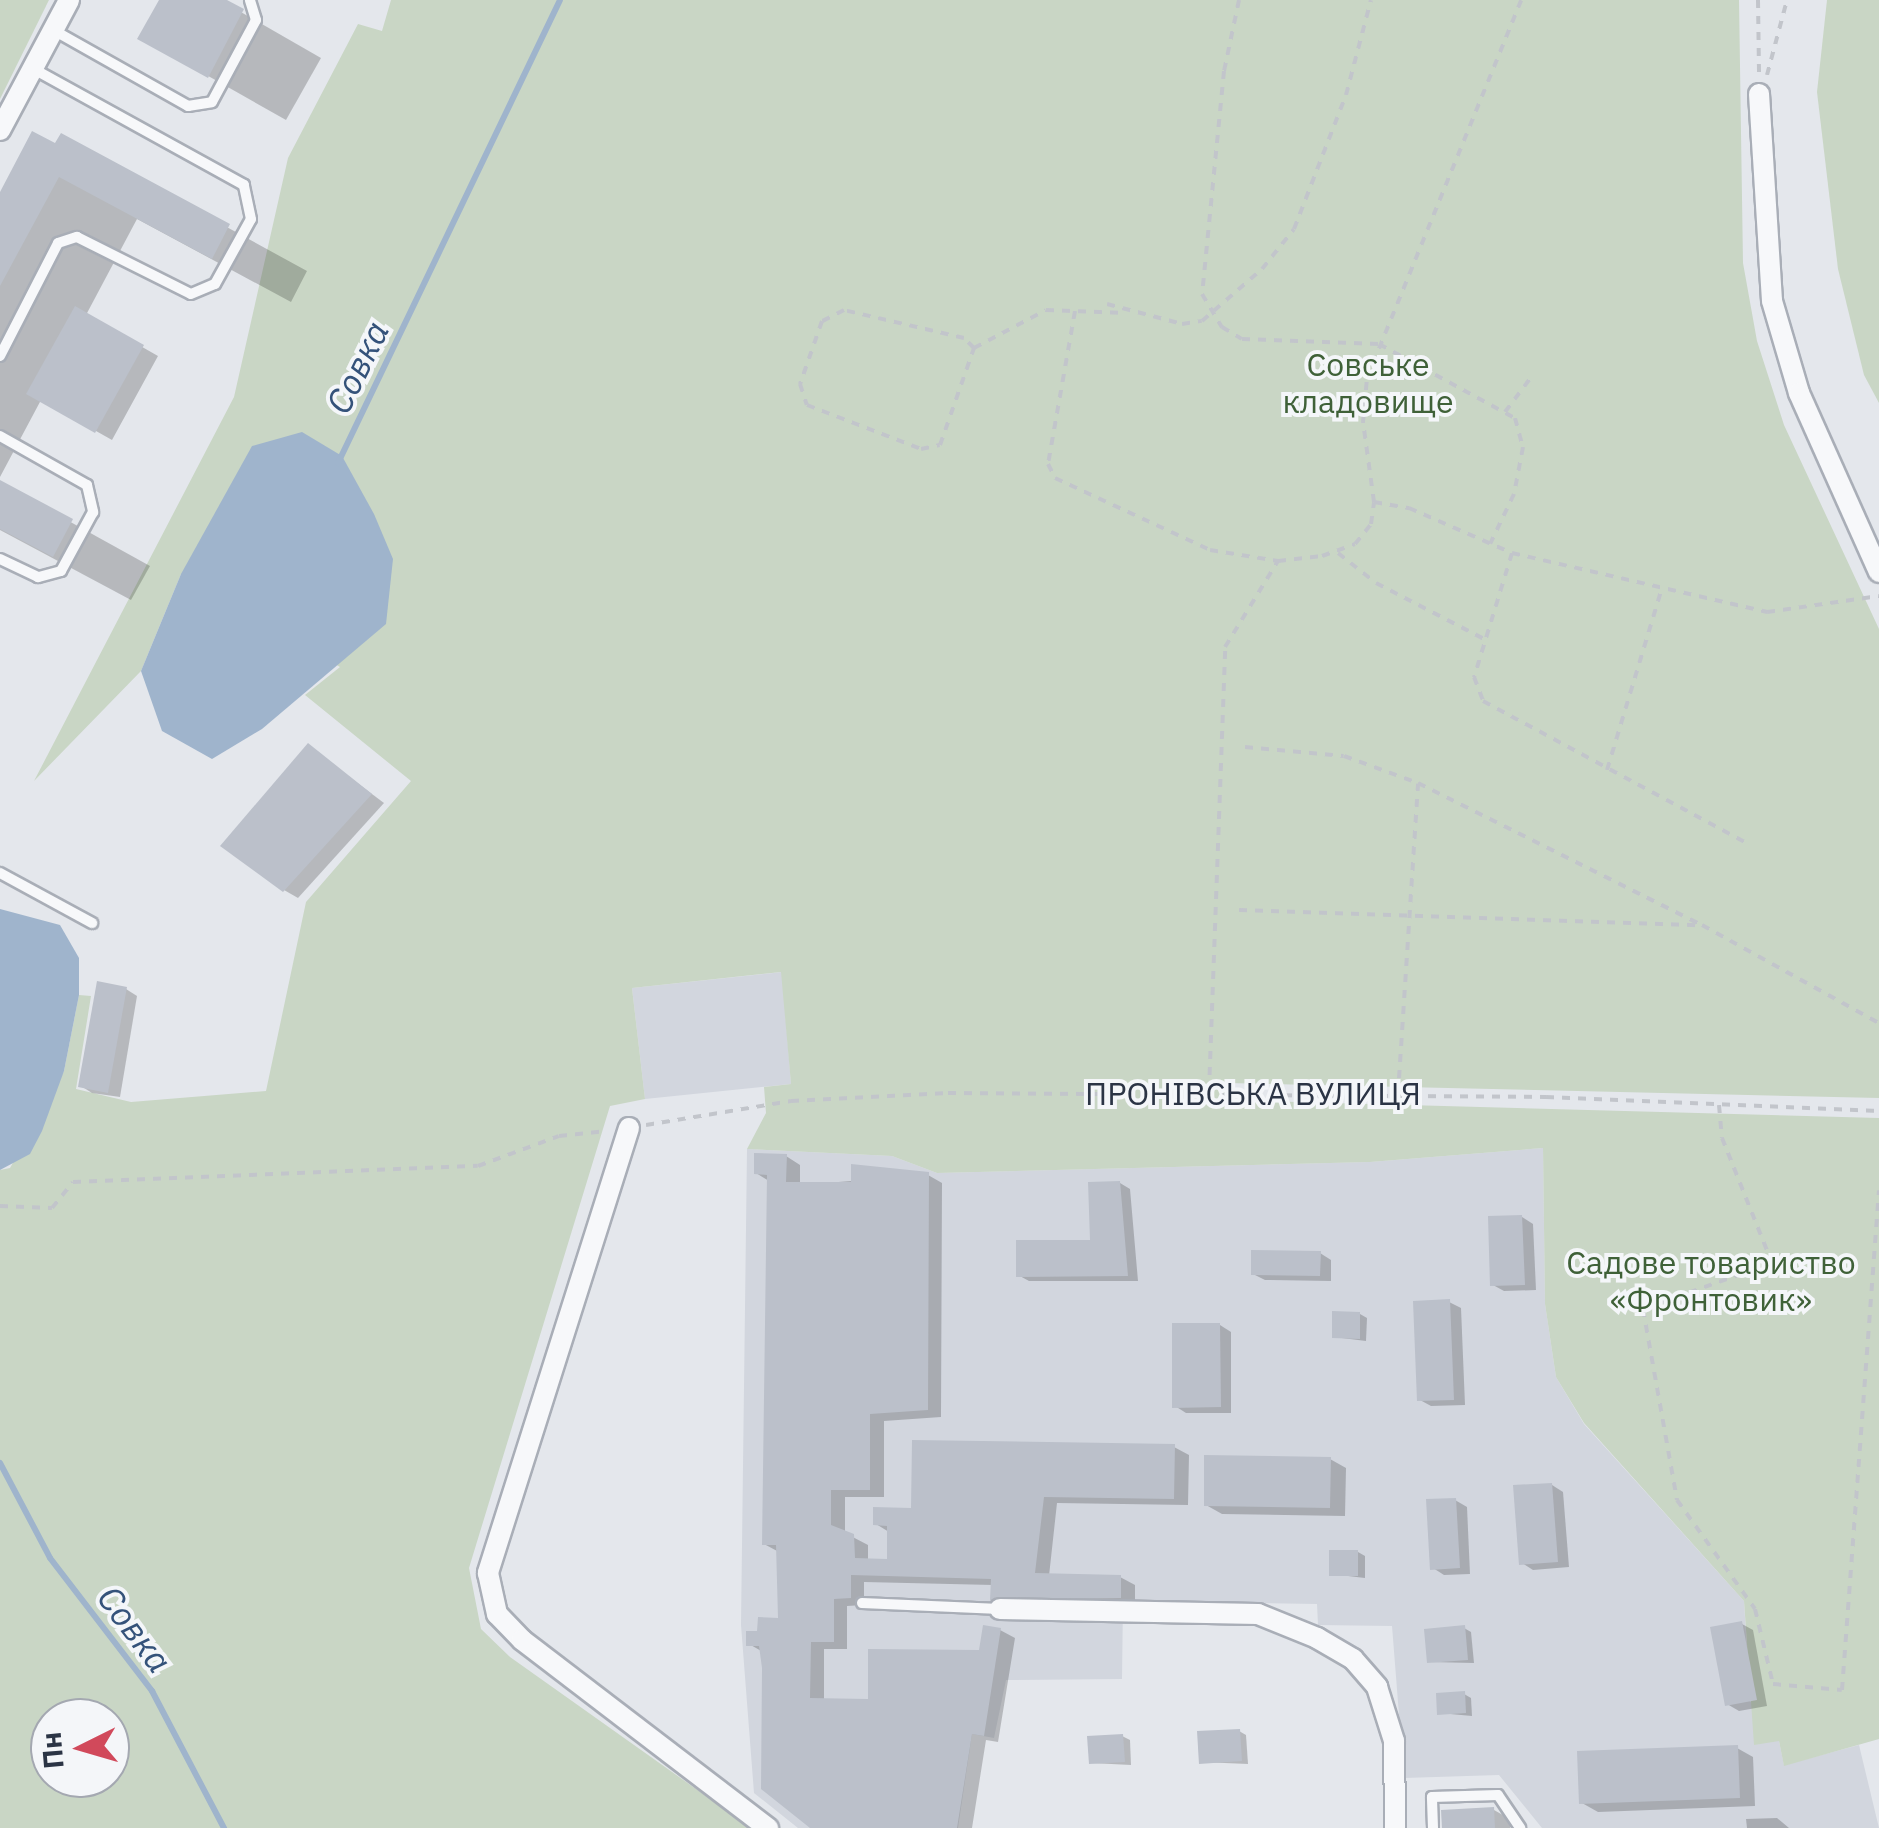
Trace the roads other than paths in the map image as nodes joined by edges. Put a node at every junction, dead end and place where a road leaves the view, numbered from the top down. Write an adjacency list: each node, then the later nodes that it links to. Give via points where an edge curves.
1 (70, 0): 3 (street)
2 (250, 0): 3 (lane, via 256,20 212,102 188,106)
3 (55, 32): 4 (street)
4 (34, 69): 6 (street); 7 (lane, via 244,186 251,219 215,284 191,294 77,237 58,242)
5 (1759, 94): 10 (street, via 1772,301 1798,392)
6 (0, 130)
7 (0, 356)
8 (0, 436): 9 (lane, via 87,485 94,512 61,571 38,577)
9 (0, 559)
10 (1879, 572)
11 (0, 873): 12 (lane)
12 (92, 923)
13 (629, 1128): 16 (street, via 488,1574 498,1614 522,1640)
14 (862, 1604): 15 (lane)
15 (1000, 1609): 17 (street, via 1258,1614 1317,1638 1352,1659 1377,1687 1394,1741)
16 (768, 1828)
17 (1395, 1828)
18 (1433, 1828): 19 (lane, via 1432,1797 1498,1795)
19 (1520, 1828)

